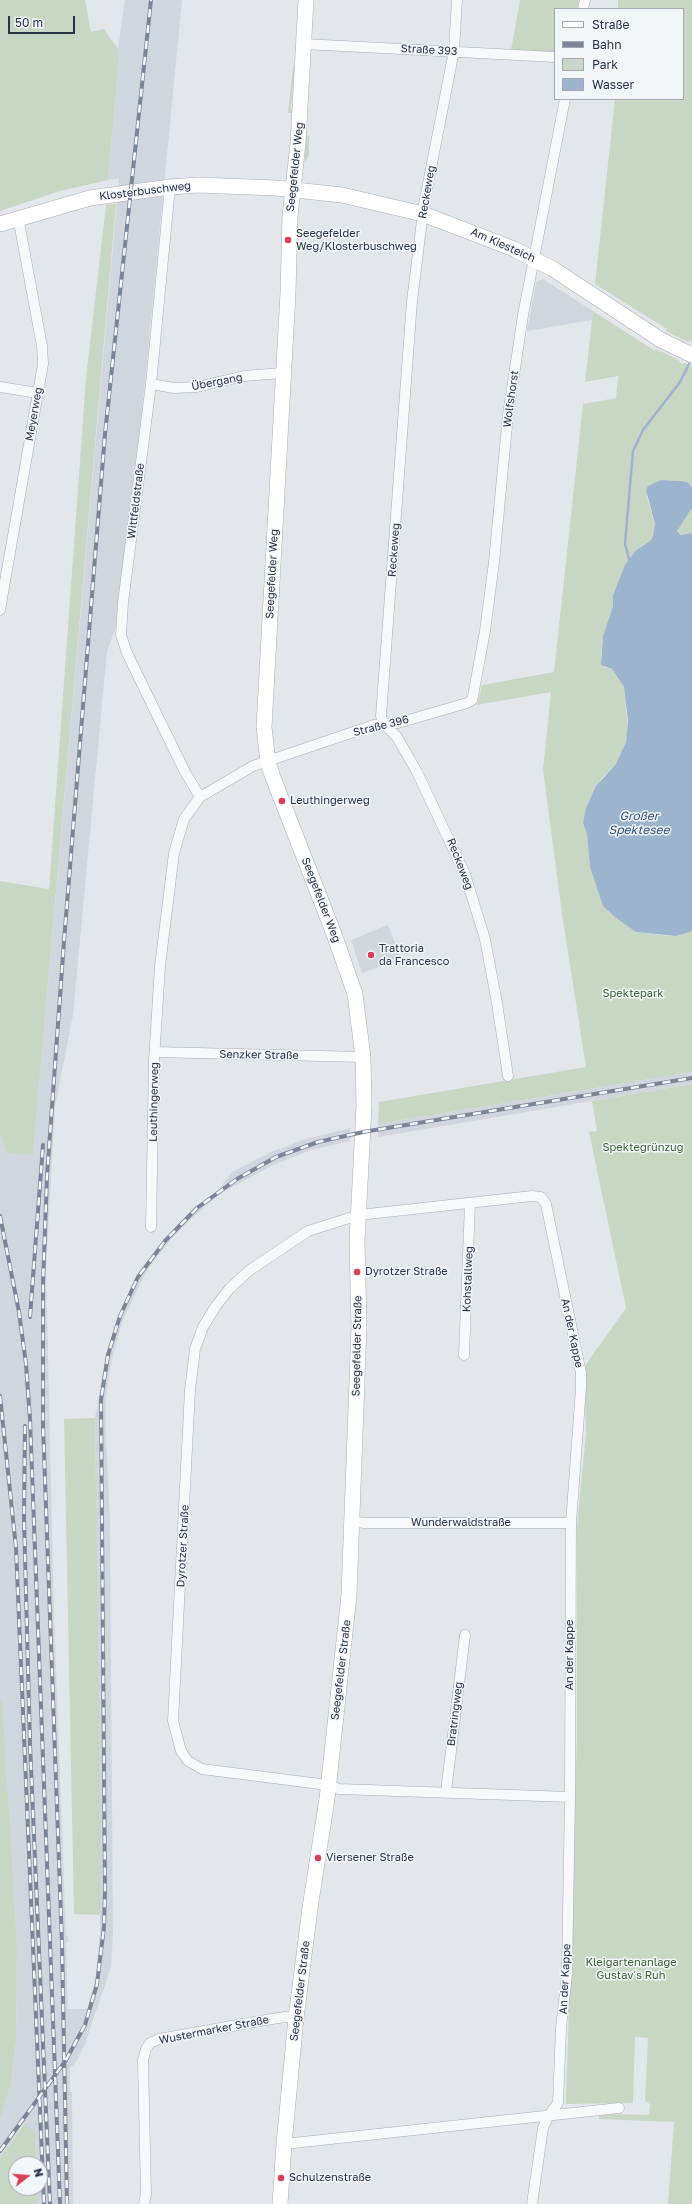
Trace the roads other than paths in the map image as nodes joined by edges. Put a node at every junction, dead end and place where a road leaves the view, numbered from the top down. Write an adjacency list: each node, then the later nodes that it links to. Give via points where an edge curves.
1 (306, 0): 3 (street, Seegefelder Weg)
2 (457, 0): 4 (street, Reckeweg)
3 (304, 44): 4 (street, Straße 393); 8 (street, Seegefelder Weg)
4 (454, 51): 5 (street, Straße 393); 9 (street, Reckeweg)
5 (554, 57)
6 (565, 100): 12 (street, Wolfshorst)
7 (170, 187): 8 (street, Klosterbuschweg, via 198,185); 10 (street, Klosterbuschweg, via 90,198); 15 (street, Wittfeldstraße)
8 (293, 189): 9 (street, Am Kiesteich, via 342,195); 14 (street, Seegefelder Weg)
9 (423, 214): 12 (street, Am Kiesteich); 20 (street, Reckeweg, via 412,301 381,716)
10 (18, 217): 11 (street, Klosterbuschweg); 17 (street, Meyerweg, via 42,346 43,364)
11 (0, 224)
12 (533, 258): 13 (street, Am Kiesteich, via 661,340); 19 (street, Wolfshorst, via 508,415 485,631)
13 (692, 355)
14 (282, 373): 15 (street, Übergang, via 244,376 197,387 174,388); 21 (street, Seegefelder Weg, via 264,727)
15 (151, 384): 22 (street, Wittfeldstraße, via 122,610 122,635 127,653)
16 (0, 387): 17 (street)
17 (38, 393): 18 (street, Meyerweg)
18 (0, 610)
19 (472, 700): 20 (street, Straße 396, via 398,722)
20 (383, 723): 21 (street, Straße 396); 25 (street, Reckeweg, via 398,737 418,772 465,874 485,939)
21 (268, 762): 22 (street, Leuthingerweg, via 253,766); 24 (street, Seegefelder Weg, via 349,973 359,1012)
22 (200, 797): 23 (street, Leuthingerweg, via 184,819 174,853 160,966)
23 (155, 1052): 24 (street, Senzker Straße); 30 (street, Leuthingerweg)
24 (363, 1058): 26 (street, Seegefelder Weg)
25 (508, 1076)
26 (363, 1132): 29 (street, Seegefelder Straße)
27 (542, 1197): 28 (street, Dyrotzer Straße); 33 (street, An der Kappe, via 546,1204 580,1373)
28 (470, 1204): 29 (street, Dyrotzer Straße); 31 (street, Kohstallweg)
29 (359, 1216): 32 (street, Seegefelder Straße, via 358,1349); 35 (street, Dyrotzer Straße, via 308,1231 250,1270 230,1288 203,1327 195,1349 190,1390 173,1721 178,1744 188,1761 202,1769)
30 (151, 1227)
31 (464, 1355)
32 (351, 1521): 33 (street, Wunderwaldstraße); 35 (street, Seegefelder Straße, via 349,1595)
33 (571, 1523): 37 (street, An der Kappe)
34 (465, 1635): 36 (street, Bratringweg)
35 (328, 1785): 36 (street, via 339,1788); 38 (street, Seegefelder Straße)
36 (446, 1792): 37 (street)
37 (570, 1797): 40 (street, An der Kappe, via 567,1980 561,2028 558,2103)
38 (296, 2018): 41 (street, Seegefelder Straße); 42 (street, Wustermarker Straße, via 260,2021 159,2039 150,2044 143,2060 146,2194)
39 (619, 2108): 40 (street)
40 (549, 2115): 41 (street); 44 (street, An der Kappe, via 543,2128)
41 (284, 2144): 43 (street, Seegefelder Straße)
42 (144, 2204)
43 (280, 2204)
44 (532, 2204)

